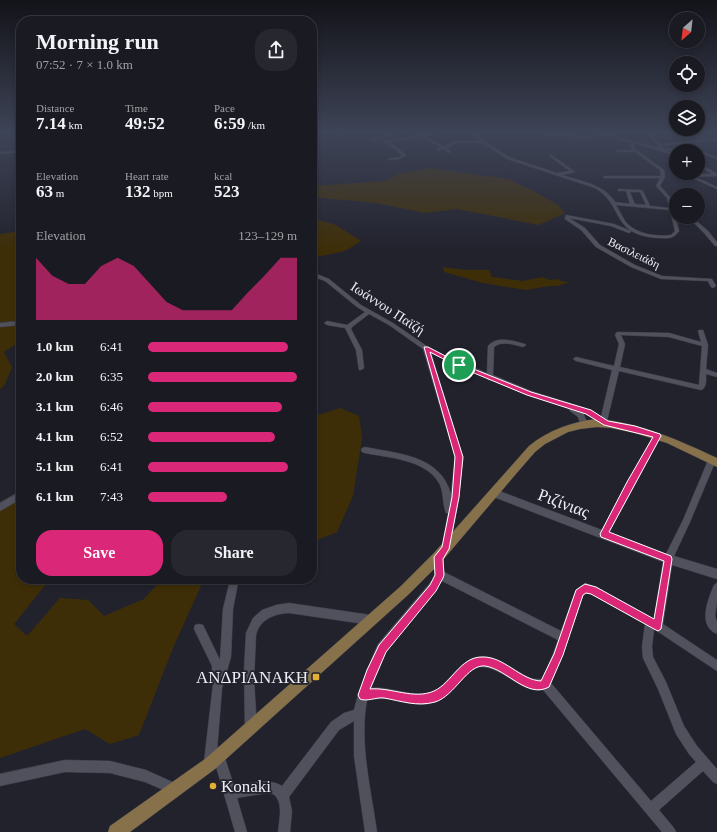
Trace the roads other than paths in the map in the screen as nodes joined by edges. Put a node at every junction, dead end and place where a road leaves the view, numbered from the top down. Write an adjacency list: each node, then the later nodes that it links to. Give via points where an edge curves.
1 (547, 172): 4 (street)
2 (573, 172): 4 (street)
3 (662, 172): 7 (street)
4 (556, 175): 12 (street, via 600,189 609,195)
5 (716, 175): 8 (street, via 693,176)
6 (605, 177): 7 (street)
7 (663, 177): 11 (street, via 658,186)
8 (717, 188)
9 (619, 190): 10 (street)
10 (627, 190): 13 (street); 14 (street, via 641,191)
11 (669, 198)
12 (613, 203): 13 (street); 18 (street, via 625,226 646,235)
13 (633, 205): 14 (street)
14 (648, 206): 15 (street)
15 (669, 209)
16 (675, 224): 18 (street, via 677,231 673,236)
17 (697, 224): 19 (street)
18 (664, 237): 21 (street, Βασιλειάδη, via 658,239 641,236 612,225 567,216 598,246 632,266 664,277 710,280)
19 (717, 245)
20 (317, 276): 22 (street, Ιωάννου Παϊζή, via 327,280)
21 (713, 286)
22 (368, 312): 26 (street); 30 (street, Ιωάννου Παϊζή)
23 (16, 323): 25 (street)
24 (327, 323): 26 (street)
25 (0, 325)
26 (348, 328): 32 (street, via 360,350)
27 (701, 331): 29 (street)
28 (523, 345): 36 (street, via 499,341 493,343)
29 (705, 345): 33 (street, via 669,335 620,333 618,335 622,344); 34 (street)
30 (426, 348): 36 (street, Ιωάννου Παϊζή); 45 (street, via 459,457)
31 (576, 359): 33 (street)
32 (361, 368)
33 (616, 368): 34 (street, via 701,388); 38 (street)
34 (704, 371): 35 (street)
35 (717, 375)
36 (490, 378): 37 (street, Ιωάννου Παϊζή, via 566,406)
37 (583, 417): 38 (main road); 42 (main road, via 532,449)
38 (605, 422): 39 (main road)
39 (658, 436): 41 (main road); 46 (street)
40 (365, 450): 45 (street, via 419,462 432,469 444,484 449,501)
41 (714, 461): 48 (street)
42 (494, 493): 46 (street, Ριζίνιας); 47 (main road)
43 (16, 498): 44 (street)
44 (0, 507)
45 (450, 523): 47 (street)
46 (604, 534): 48 (street, Ριζίνιας)
47 (442, 553): 50 (street); 53 (main road)
48 (668, 559): 49 (street, Ριζίνιας); 54 (street)
49 (717, 574)
50 (440, 575): 57 (street); 61 (street, via 433,588 382,648)
51 (233, 584): 60 (street, via 228,609 226,657)
52 (717, 588): 56 (street, via 709,615 710,623)
53 (371, 620): 63 (main road); 63 (street, via 289,608 277,608 258,620 251,634)
54 (654, 624): 57 (street, via 585,588 579,593); 58 (street); 65 (street, via 647,647 648,658 680,730)
55 (198, 629): 60 (street, via 217,665)
56 (717, 629)
57 (564, 638): 59 (street)
58 (717, 666)
59 (546, 684): 61 (street, via 537,686 503,668 480,662 468,666 450,687 434,697 415,699 381,693); 71 (street)
60 (217, 688): 64 (street)
61 (363, 695): 62 (street)
62 (359, 714): 70 (street, via 348,717 335,726); 75 (street, via 360,756)
63 (251, 728): 64 (main road)
64 (214, 760): 68 (main road); 69 (street)
65 (704, 763): 66 (street); 71 (street)
66 (717, 778)
67 (0, 780): 68 (street, via 65,766 110,767 146,776)
68 (175, 789): 72 (main road)
69 (230, 793): 70 (street, via 272,786); 73 (street)
70 (283, 796): 74 (street, via 286,811)
71 (651, 809): 76 (street)
72 (116, 832)
73 (241, 832)
74 (284, 832)
75 (371, 832)
76 (670, 832)

